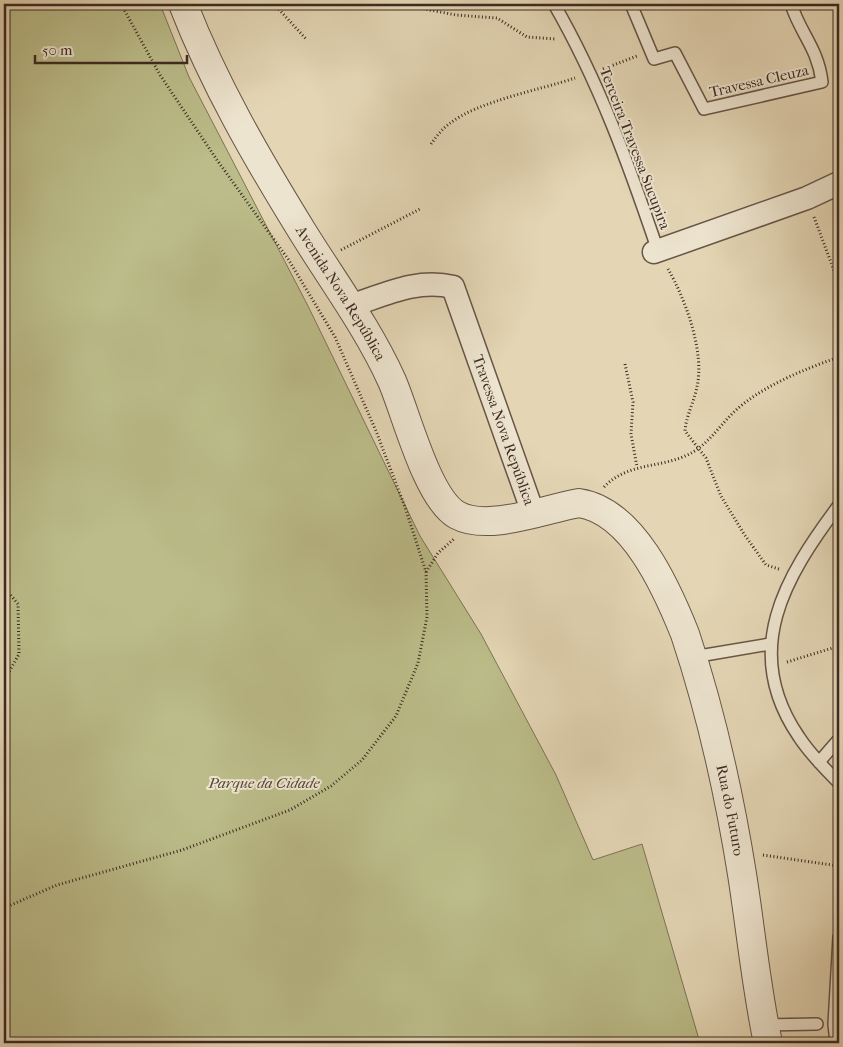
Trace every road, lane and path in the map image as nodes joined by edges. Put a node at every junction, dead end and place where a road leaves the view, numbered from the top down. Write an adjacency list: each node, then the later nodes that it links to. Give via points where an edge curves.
1 (121, 4): 28 (path, via 160,75 288,259 335,337 379,439)
2 (183, 4): 17 (street, Avenida Nova República, via 224,96)
3 (274, 4): 9 (path)
4 (399, 4): 8 (path, via 456,15 497,18 528,37)
5 (554, 4): 8 (lane, Terceira Travessa Sucupira)
6 (630, 4): 10 (lane)
7 (790, 4): 10 (lane, Travessa Cleuza, via 811,41 822,82 704,110 675,53 654,59)
8 (574, 39): 11 (lane, Terceira Travessa Sucupira)
9 (307, 40)
10 (650, 52): 11 (path)
11 (591, 73): 12 (path, via 493,103 465,115 449,124); 16 (lane, Terceira Travessa Sucupira, via 618,138)
12 (430, 144)
13 (839, 183): 14 (street)
14 (807, 198): 16 (street); 18 (path)
15 (420, 209): 17 (path)
16 (656, 251): 22 (path, via 676,283 697,349 698,385 684,431)
17 (320, 259): 19 (street, Avenida Nova República)
18 (839, 284)
19 (350, 306): 26 (street, Travessa Nova República, via 419,284 453,287); 27 (street, Avenida Nova República, via 388,373 433,488 456,514)
20 (839, 358): 22 (path, via 802,369 749,401 736,410)
21 (625, 364): 23 (path, via 633,402 631,434)
22 (700, 449): 23 (path, via 682,458); 29 (path, via 722,496 766,565)
23 (637, 467): 24 (path, via 606,485)
24 (590, 505): 26 (street, Travessa Nova República, via 579,503); 33 (street, Rua do Futuro, via 616,522 646,556 677,613)
25 (839, 505): 29 (lane)
26 (533, 513): 27 (street, Avenida Nova República)
27 (480, 522): 28 (path, via 438,553)
28 (426, 572): 41 (path, via 427,616 418,663 396,716 362,760 331,786 290,810 182,850 57,885)
29 (793, 574): 31 (lane, via 782,596)
30 (4, 587): 35 (path, via 18,604 19,654)
31 (770, 644): 33 (lane); 34 (lane)
32 (839, 646): 34 (path)
33 (693, 657): 39 (street, Rua do Futuro, via 722,770)
34 (772, 666): 37 (lane, via 786,715 799,738)
35 (4, 682)
36 (839, 740): 37 (lane)
37 (819, 762): 38 (lane)
38 (839, 784)
39 (739, 857): 40 (path, via 787,857); 45 (street, Rua do Futuro)
40 (839, 866)
41 (4, 908)
42 (839, 937): 44 (lane)
43 (817, 1024): 45 (lane)
44 (837, 1024): 46 (lane)
45 (766, 1034)
46 (836, 1043)

